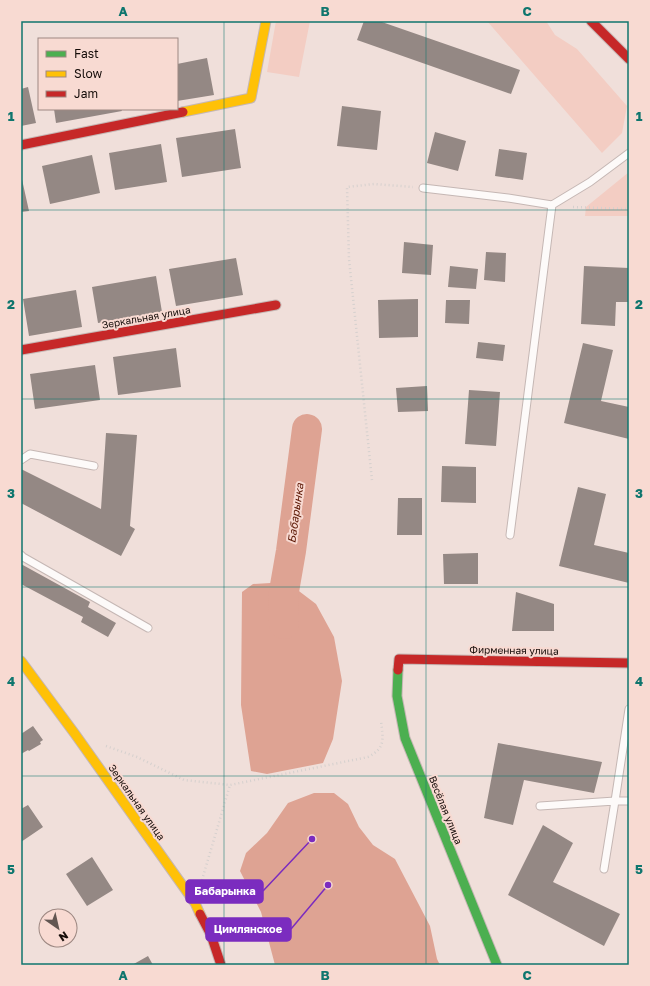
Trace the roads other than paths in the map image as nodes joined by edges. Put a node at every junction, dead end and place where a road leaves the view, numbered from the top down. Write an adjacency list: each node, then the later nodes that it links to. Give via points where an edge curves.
1 (266, 21): 4 (street, via 251,98)
2 (592, 21): 3 (street)
3 (629, 60)
4 (21, 145)
5 (629, 153): 7 (lane, via 590,182)
6 (423, 188): 7 (lane)
7 (552, 205): 12 (lane)
8 (276, 305): 9 (street, Зеркальная улица)
9 (21, 350)
10 (21, 460): 11 (lane, via 30,454)
11 (94, 466)
12 (510, 535)
13 (21, 555): 14 (lane)
14 (148, 628)
15 (399, 659): 17 (street, Фирменная улица); 24 (street, Весёлая улица, via 397,696 405,738)
16 (21, 661): 23 (street, Зеркальная улица, via 76,734 195,903 211,935)
17 (629, 663)
18 (629, 709): 19 (lane)
19 (615, 800): 20 (lane); 21 (lane); 22 (lane)
20 (629, 801)
21 (540, 806)
22 (604, 869)
23 (221, 965)
24 (497, 965)

